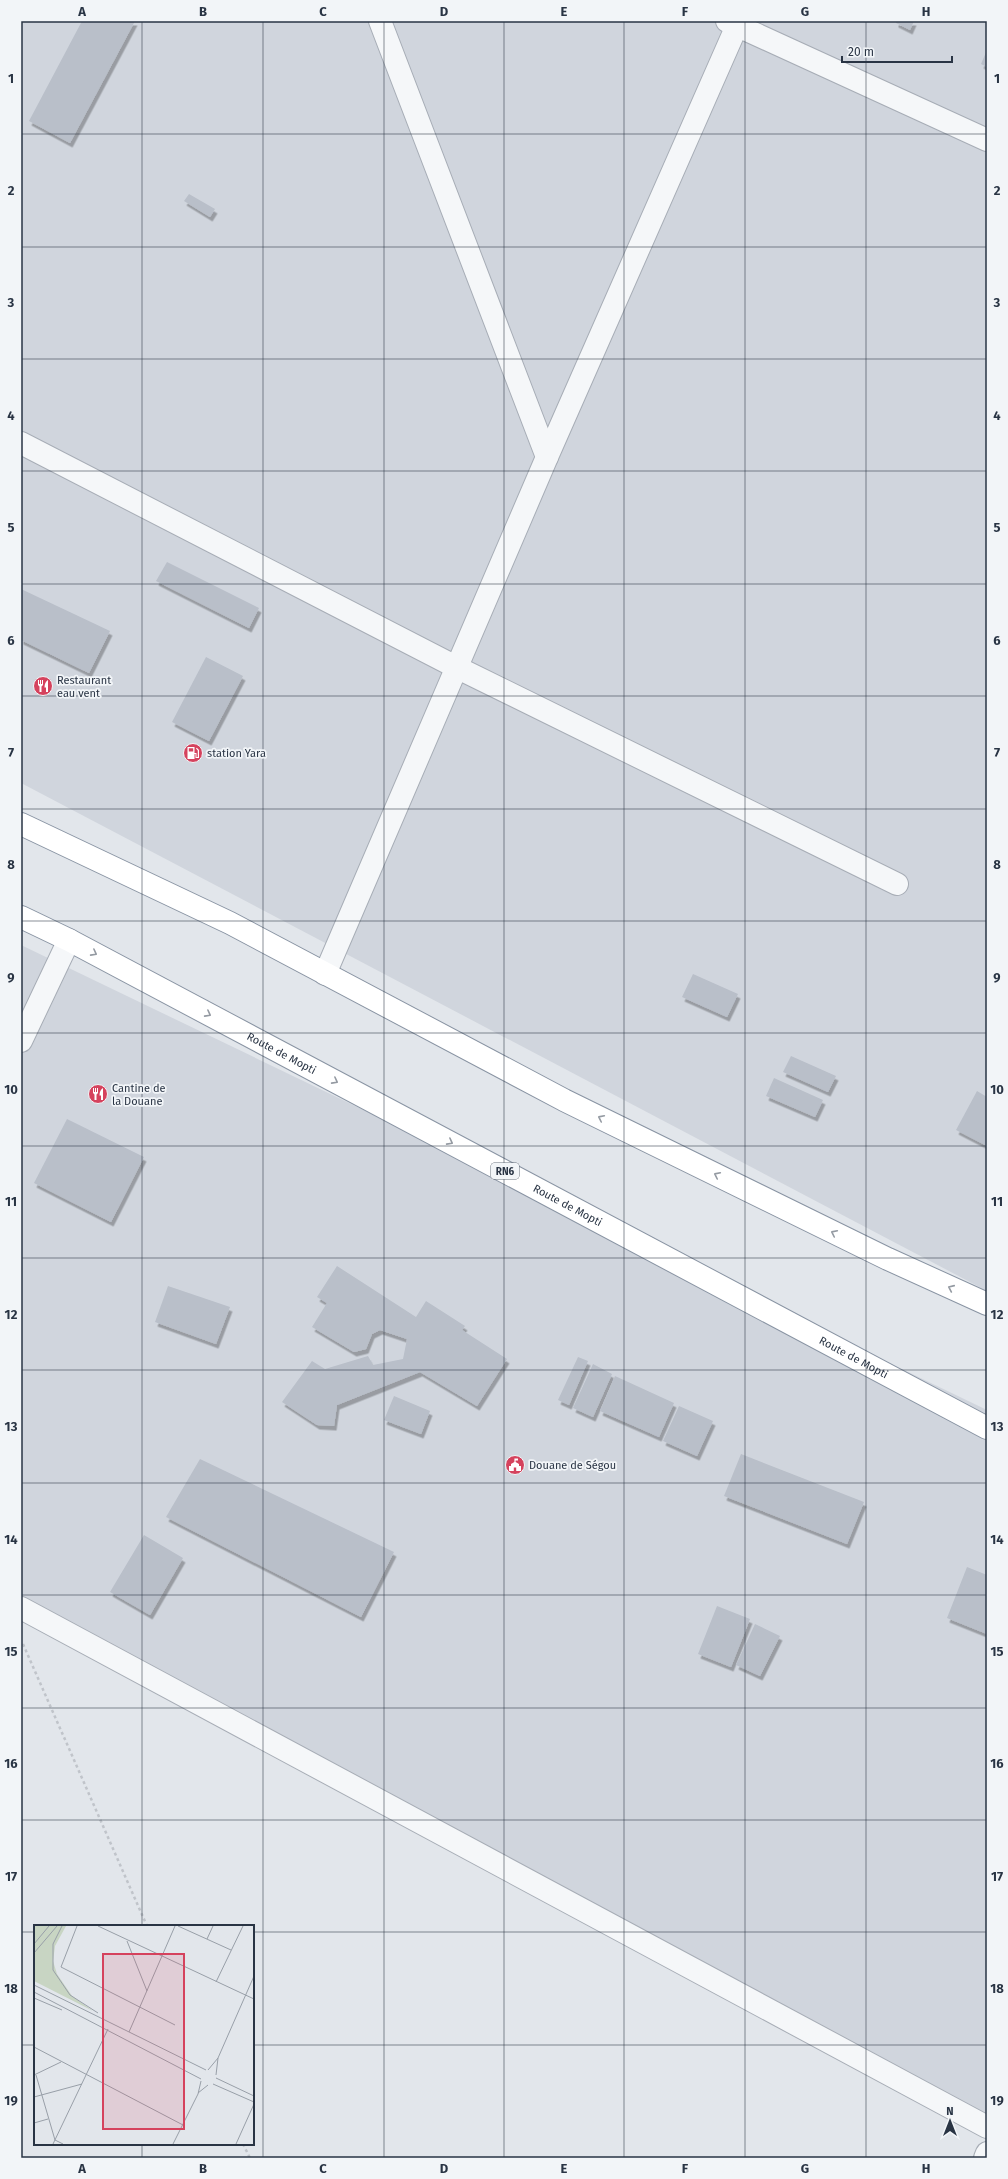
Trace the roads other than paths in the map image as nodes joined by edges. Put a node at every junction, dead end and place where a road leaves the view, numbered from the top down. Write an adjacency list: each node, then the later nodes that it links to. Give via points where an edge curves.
1 (380, 21): 5 (street)
2 (734, 22): 3 (street); 5 (street)
3 (987, 140)
4 (21, 442): 6 (street)
5 (547, 457): 6 (street)
6 (458, 668): 10 (street); 13 (street)
7 (21, 807): 9 (highway)
8 (21, 824): 9 (highway)
9 (70, 848): 13 (highway, via 230,923)
10 (897, 884)
11 (21, 917): 12 (highway, Route de Mopti / RN6)
12 (68, 940): 14 (street); 16 (highway, Route de Mopti / RN6, one-way to 16)
13 (325, 974): 15 (highway, one-way to 13, via 888,1260 564,1100)
14 (21, 1041)
15 (987, 1304)
16 (987, 1428)
17 (21, 1608): 18 (street)
18 (987, 2127)
19 (987, 2154): 20 (street)
20 (985, 2158)

